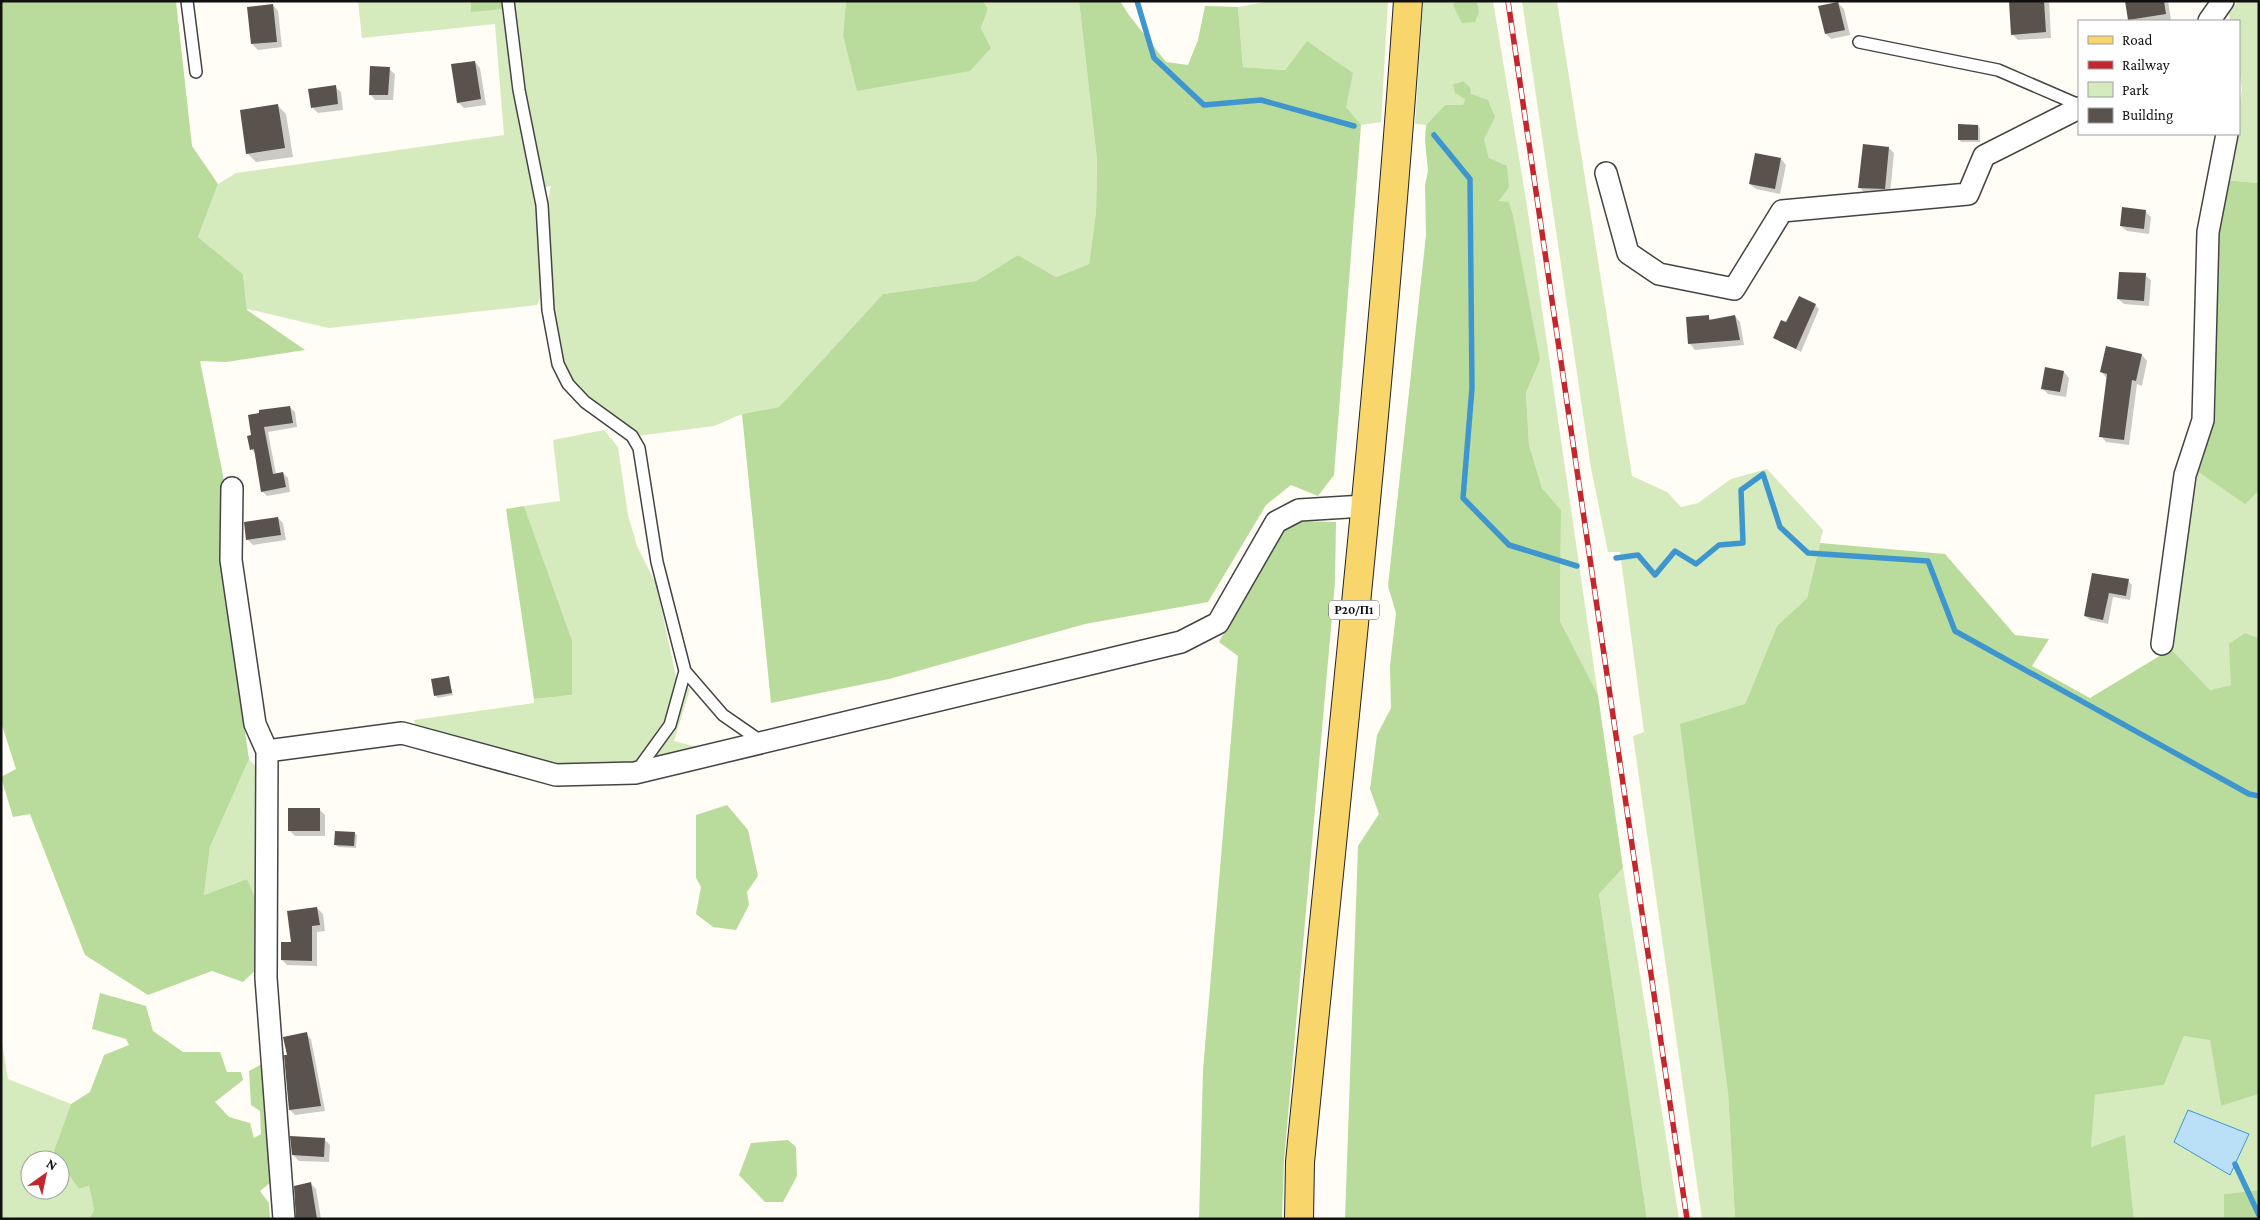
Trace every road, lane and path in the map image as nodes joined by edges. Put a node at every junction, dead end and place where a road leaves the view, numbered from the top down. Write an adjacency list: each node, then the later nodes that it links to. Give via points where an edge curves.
1 (187, 1): 5 (lane)
2 (508, 1): 13 (lane, via 519,90 542,206 548,310 558,364 568,384 585,402 632,436 639,448 657,562)
3 (1408, 1): 11 (main road, Р20/П1, via 1400,127)
4 (1859, 42): 6 (lane, via 1998,70)
5 (196, 72)
6 (2078, 107)
7 (2078, 108): 9 (street, via 1984,156 1968,194 1782,211 1734,289 1659,274 1628,253)
8 (2227, 135): 12 (street, via 2208,232 2203,420 2184,475)
9 (1606, 173)
10 (232, 488): 15 (street, via 231,560 255,724)
11 (1364, 506): 14 (street, via 1299,510 1276,522 1218,623 1181,642); 18 (main road, Р20/П1, via 1300,1162)
12 (2162, 644)
13 (685, 671): 14 (lane, via 723,715); 16 (lane, via 670,724)
14 (764, 744): 16 (street)
15 (267, 752): 16 (street, via 402,733 556,775); 17 (street, via 266,978)
16 (635, 774)
17 (284, 1219)
18 (1299, 1219)

